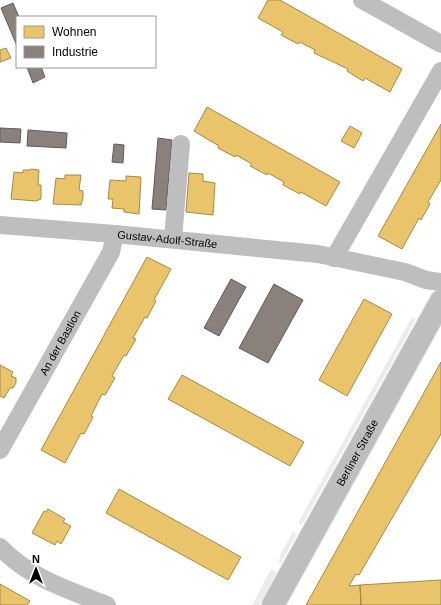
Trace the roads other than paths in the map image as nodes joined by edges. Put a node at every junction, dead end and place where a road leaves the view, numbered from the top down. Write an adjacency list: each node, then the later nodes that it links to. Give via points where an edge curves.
1 (362, 0): 2 (street)
2 (441, 44)
3 (441, 72): 8 (street)
4 (181, 144): 7 (street)
5 (0, 225): 6 (street, Gustav-Adolf-Straße)
6 (115, 234): 7 (street, Gustav-Adolf-Straße); 11 (street, An der Bastion, via 111,252)
7 (173, 239): 8 (street, Gustav-Adolf-Straße)
8 (334, 258): 9 (street, Gustav-Adolf-Straße)
9 (441, 282)
10 (441, 301): 14 (main road, Berliner Straße)
11 (0, 450)
12 (0, 547): 13 (street, via 28,570 51,583)
13 (107, 605)
14 (273, 605)

